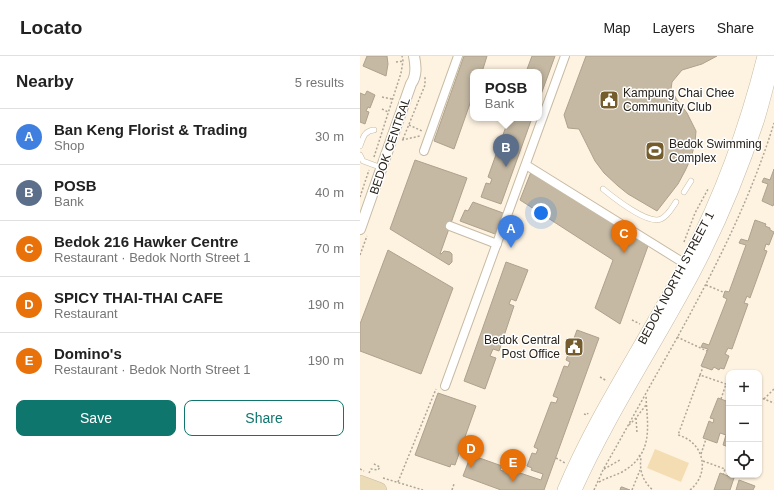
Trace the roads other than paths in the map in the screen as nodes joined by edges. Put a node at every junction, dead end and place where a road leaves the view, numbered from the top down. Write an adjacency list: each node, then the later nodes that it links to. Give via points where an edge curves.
1 (458, 56): 10 (street)
2 (565, 56): 6 (street)
3 (764, 56): 25 (street, BEDOK NORTH STREET 1, via 754,97 736,150 707,220 686,264 596,424)
4 (410, 58): 13 (street, BEDOK CENTRAL, via 411,84)
5 (774, 58): 26 (street, BEDOK NORTH STREET 1, via 745,154 705,250 594,450)
6 (542, 120)
7 (542, 121): 12 (street)
8 (374, 130): 9 (lane, via 365,134)
9 (360, 146)
10 (424, 150)
11 (360, 155): 13 (lane, via 363,161)
12 (526, 165): 20 (street); 21 (street)
13 (382, 168): 19 (street, BEDOK CENTRAL)
14 (691, 181): 16 (lane)
15 (603, 189): 17 (lane, via 630,208 654,220 665,216)
16 (684, 192)
17 (676, 202)
18 (450, 226): 20 (street)
19 (360, 229)
20 (497, 244): 22 (street)
21 (679, 260)
22 (442, 385)
23 (364, 478): 24 (main road)
24 (380, 484)
25 (564, 490)
26 (575, 490)

